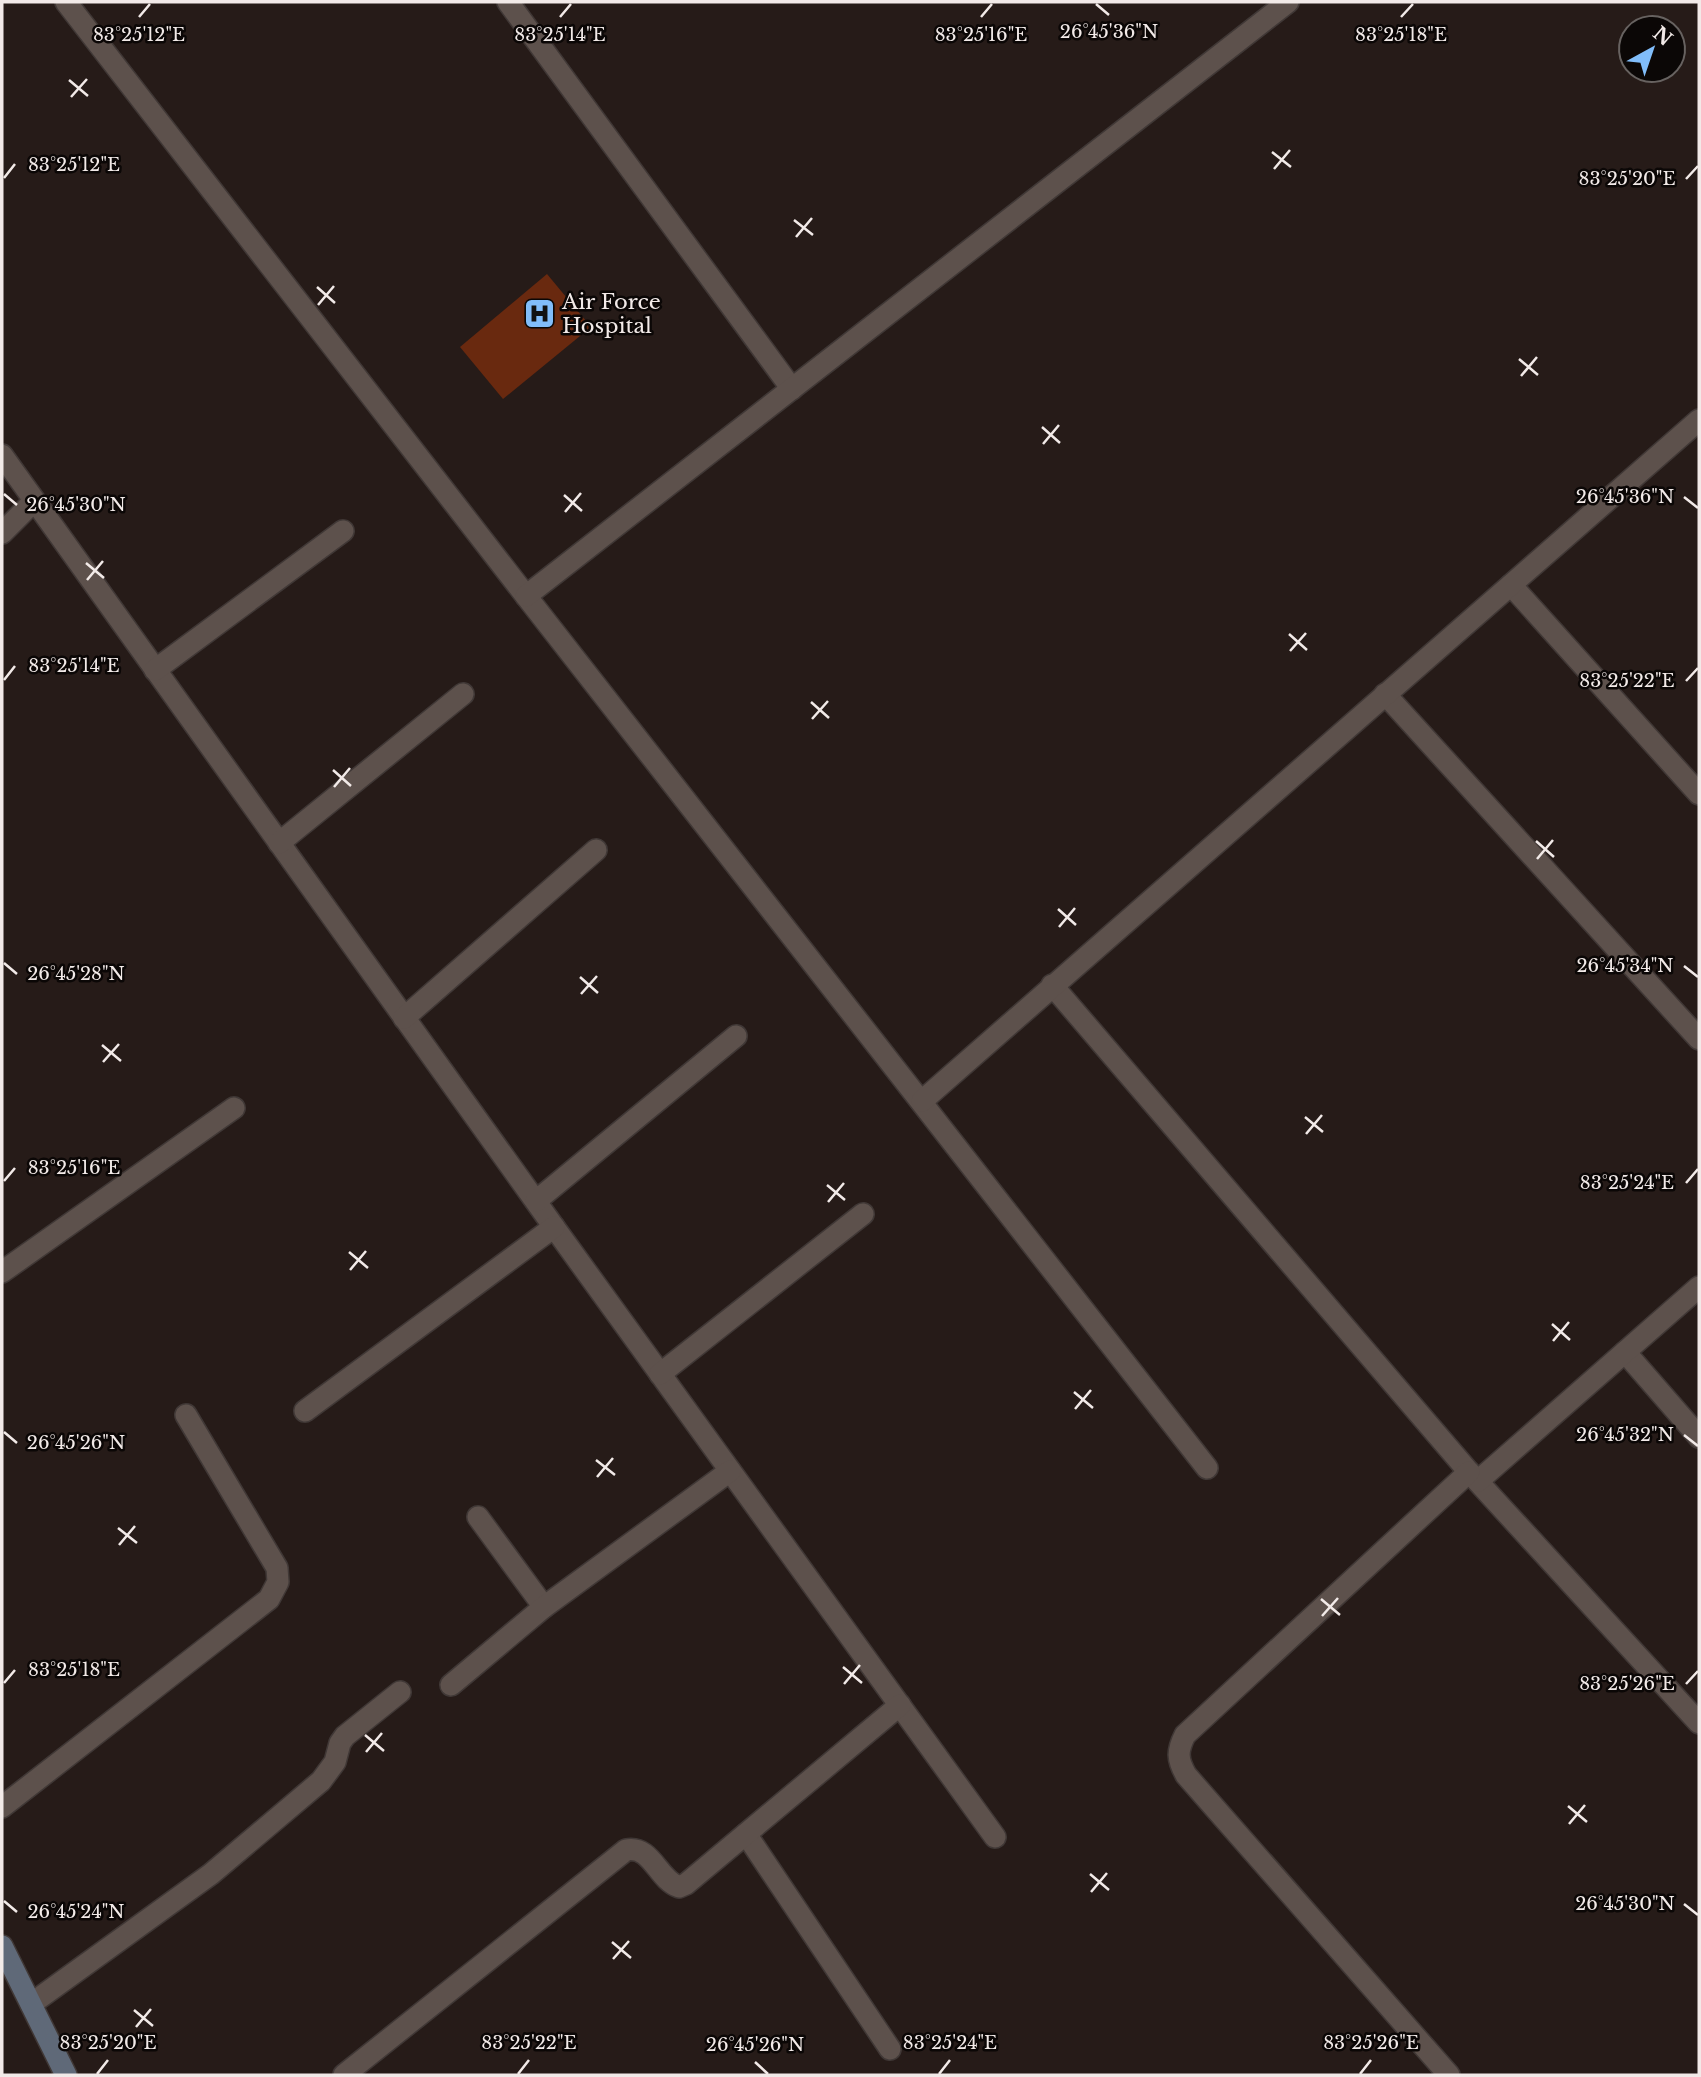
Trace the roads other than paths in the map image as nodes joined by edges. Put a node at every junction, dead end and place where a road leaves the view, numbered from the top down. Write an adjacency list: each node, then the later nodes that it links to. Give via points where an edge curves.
1 (66, 2): 11 (street)
2 (508, 2): 4 (street)
3 (1288, 2): 4 (street)
4 (792, 388): 11 (street)
5 (1699, 420): 10 (street)
6 (2, 455): 7 (street)
7 (34, 501): 9 (street); 12 (street)
8 (343, 531): 12 (street)
9 (2, 533)
10 (1511, 585): 14 (street); 15 (street)
11 (526, 596): 22 (street)
12 (155, 670): 16 (street)
13 (463, 694): 16 (street)
14 (1385, 694): 18 (street); 21 (street)
15 (1699, 794)
16 (279, 843): 19 (street)
17 (596, 850): 19 (street)
18 (1052, 985): 22 (street); 36 (street)
19 (404, 1018): 24 (street)
20 (736, 1036): 24 (street)
21 (1699, 1039)
22 (922, 1101): 34 (street)
23 (234, 1108): 27 (street)
24 (536, 1201): 26 (street)
25 (863, 1214): 30 (street)
26 (554, 1227): 30 (street); 31 (street)
27 (2, 1272)
28 (1699, 1287): 29 (street)
29 (1625, 1352): 33 (street); 36 (street)
30 (660, 1374): 35 (street)
31 (305, 1411)
32 (186, 1415): 43 (street, via 277,1568 278,1582 269,1599)
33 (1699, 1437)
34 (1207, 1468)
35 (730, 1471): 38 (street); 41 (street)
36 (1474, 1476): 42 (street); 51 (street, via 1185,1735 1178,1748 1185,1774)
37 (478, 1517): 38 (street)
38 (544, 1606): 39 (street)
39 (451, 1685)
40 (400, 1692): 47 (street, via 345,1736 321,1781 211,1874)
41 (900, 1705): 44 (street); 45 (street)
42 (1699, 1723)
43 (2, 1807)
44 (746, 1834): 48 (street); 50 (street, via 679,1887 672,1885 644,1852 626,1850)
45 (995, 1837)
46 (2, 1946): 47 (street)
47 (31, 2004): 49 (street)
48 (890, 2049)
49 (66, 2075)
50 (344, 2075)
51 (1449, 2075)

